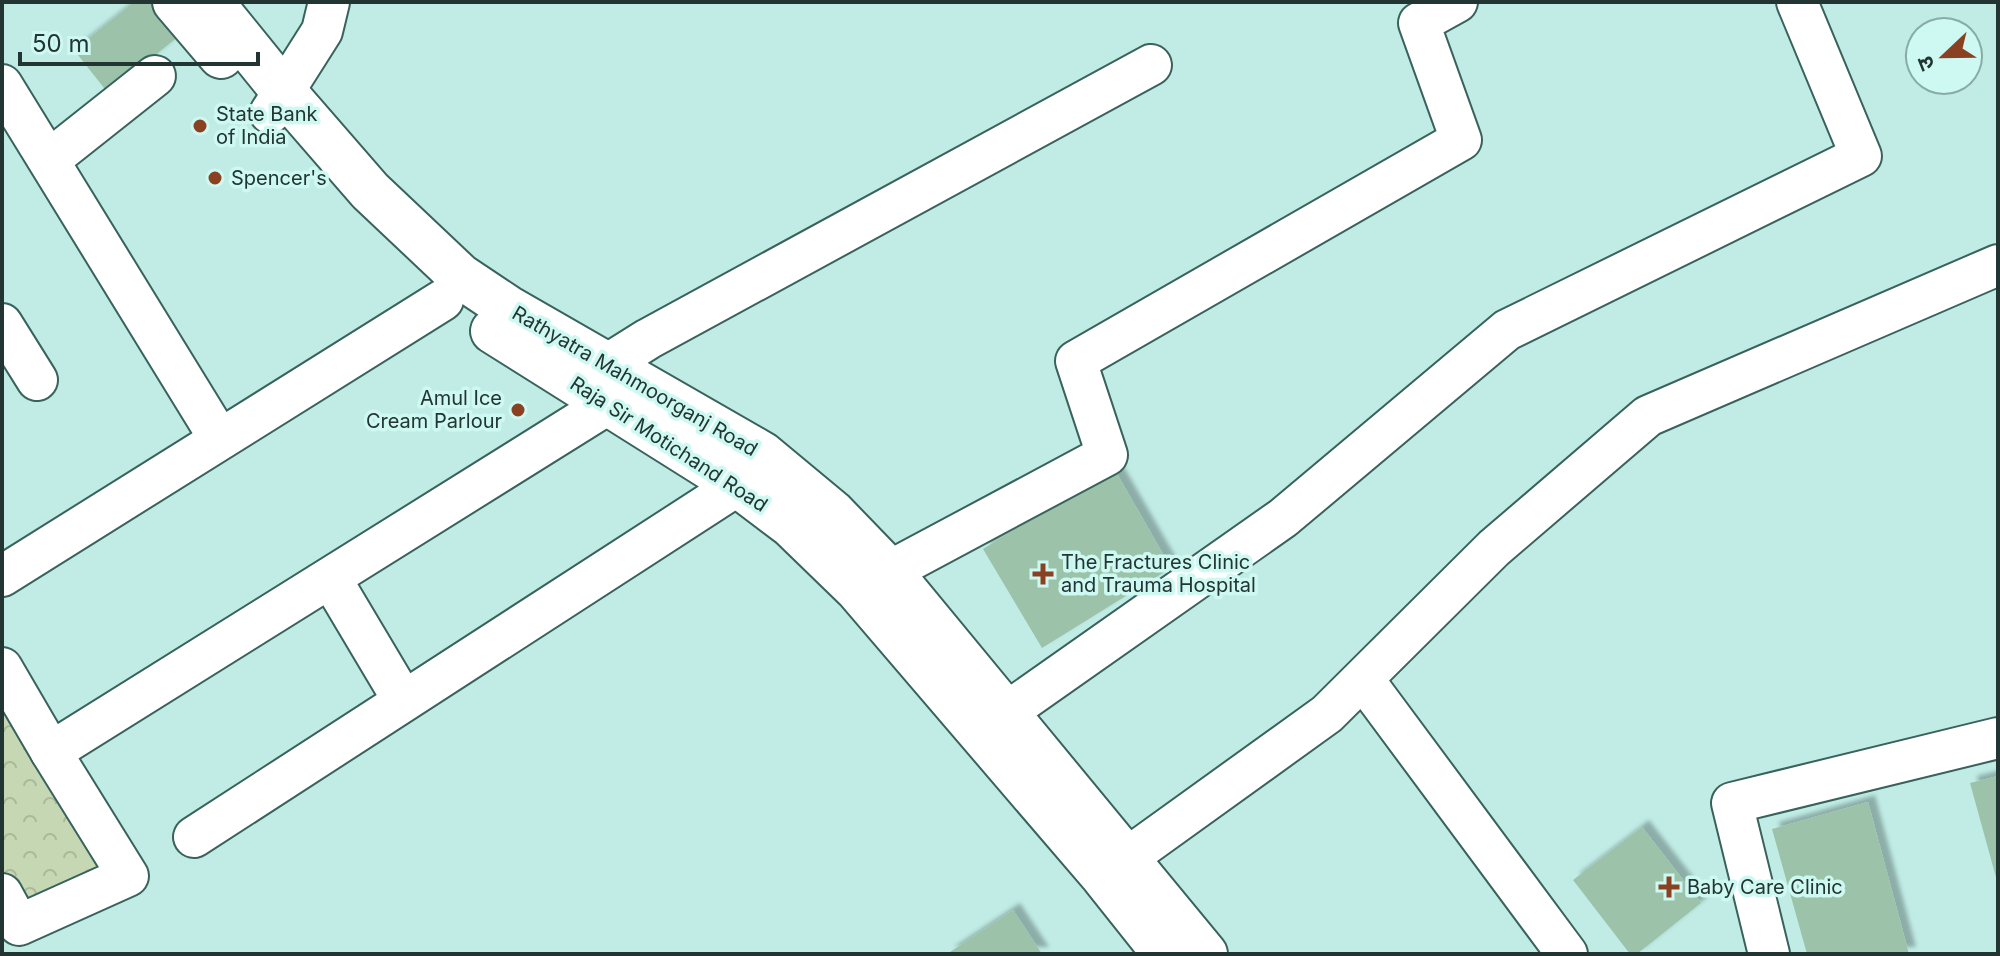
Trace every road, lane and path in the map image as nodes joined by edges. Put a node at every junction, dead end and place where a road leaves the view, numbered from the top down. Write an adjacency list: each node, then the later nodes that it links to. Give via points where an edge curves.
1 (175, 2): 9 (main road, Raja Sir Motichand Road)
2 (211, 2): 9 (main road, Rathyatra Mahmoorganj Road)
3 (329, 2): 9 (street, via 322,31)
4 (1457, 2): 20 (street, via 1419,23 1461,140 1076,361 1107,455)
5 (1797, 2): 24 (street, via 1861,156 1507,330 1283,518)
6 (1151, 65): 15 (street, via 648,339)
7 (155, 76): 10 (street)
8 (2, 85): 10 (street)
9 (277, 103): 12 (main road, Raja Sir Motichand Road, via 375,234); 15 (main road, Rathyatra Mahmoorganj Road, via 460,276 508,308)
10 (49, 160): 16 (street)
11 (1998, 265): 22 (street, via 1648,416 1494,548)
12 (443, 300): 15 (main road, Raja Sir Motichand Road); 16 (street)
13 (2, 324): 14 (street)
14 (37, 380)
15 (597, 384): 17 (main road, Raja Sir Motichand Road); 19 (street); 20 (main road, Rathyatra Mahmoorganj Road, via 762,454 833,513)
16 (219, 438): 18 (street)
17 (738, 485): 20 (main road, Raja Sir Motichand Road); 23 (street)
18 (2, 576)
19 (331, 579): 23 (street); 26 (street)
20 (873, 580): 24 (main road, Rathyatra Mahmoorganj Road); 30 (main road, Raja Sir Motichand Road, via 1103,876)
21 (2, 668): 26 (street)
22 (1363, 679): 28 (street, via 1327,714); 32 (street)
23 (403, 700): 27 (street)
24 (1007, 712): 28 (main road, Rathyatra Mahmoorganj Road)
25 (1998, 738): 33 (street, via 1732,803)
26 (51, 752): 29 (street, via 128,876 19,925)
27 (194, 837)
28 (1127, 858): 31 (main road, Rathyatra Mahmoorganj Road)
29 (2, 894)
30 (1153, 950)
31 (1205, 954)
32 (1567, 954)
33 (1769, 954)

